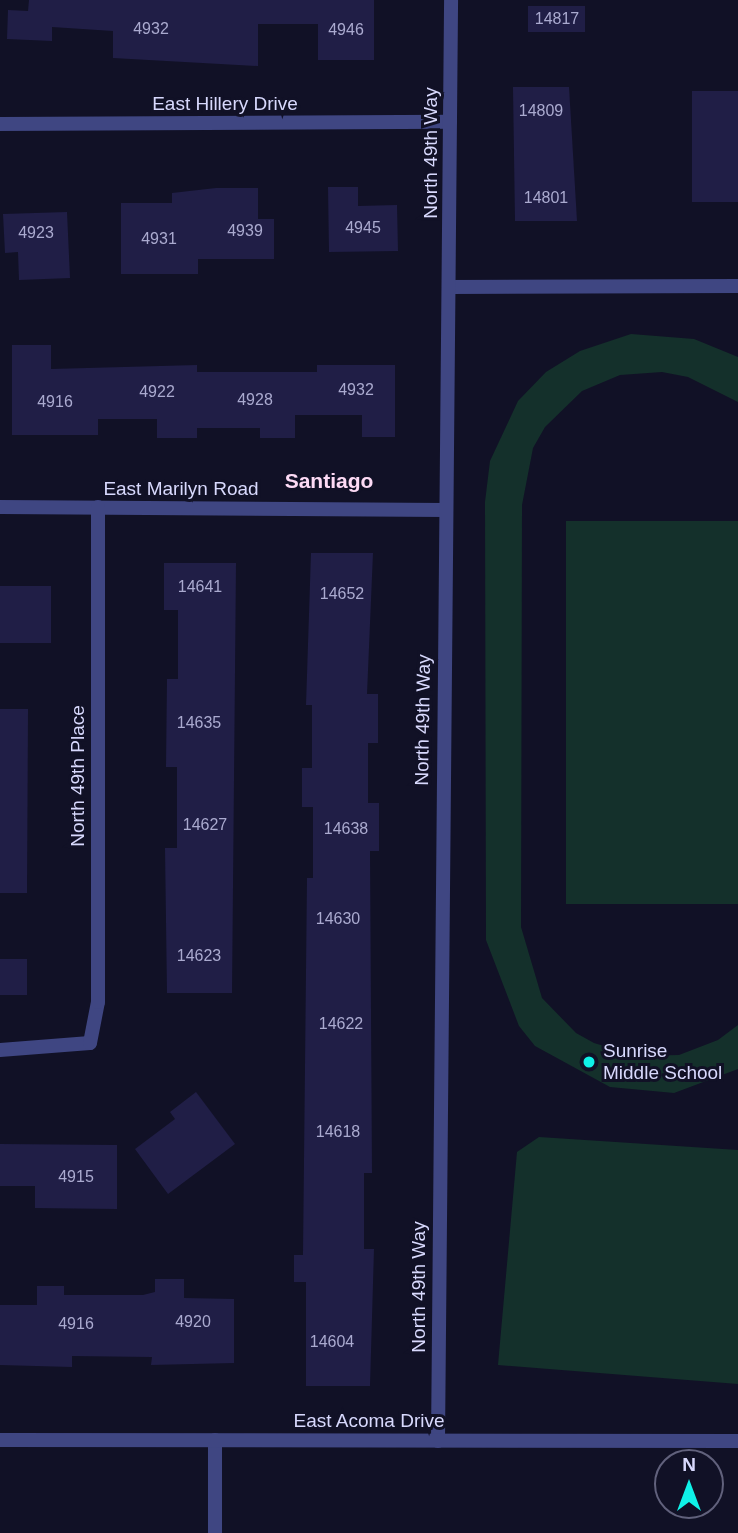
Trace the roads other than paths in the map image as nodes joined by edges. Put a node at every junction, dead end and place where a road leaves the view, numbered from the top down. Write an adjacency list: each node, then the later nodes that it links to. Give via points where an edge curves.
1 (451, 0): 2 (street, North 49th Way)
2 (450, 122): 3 (street, East Hillery Drive); 4 (street, North 49th Way)
3 (0, 124)
4 (449, 286): 5 (street); 8 (street, North 49th Way)
5 (738, 286)
6 (0, 507): 7 (street, East Marilyn Road)
7 (98, 507): 8 (street, East Marilyn Road); 9 (street, North 49th Place, via 98,1002 90,1043)
8 (445, 510): 12 (street, North 49th Way)
9 (0, 1051)
10 (0, 1440): 11 (street, East Acoma Drive)
11 (215, 1440): 12 (street, East Acoma Drive); 14 (street)
12 (438, 1441): 13 (street, East Acoma Drive)
13 (738, 1441)
14 (215, 1533)

